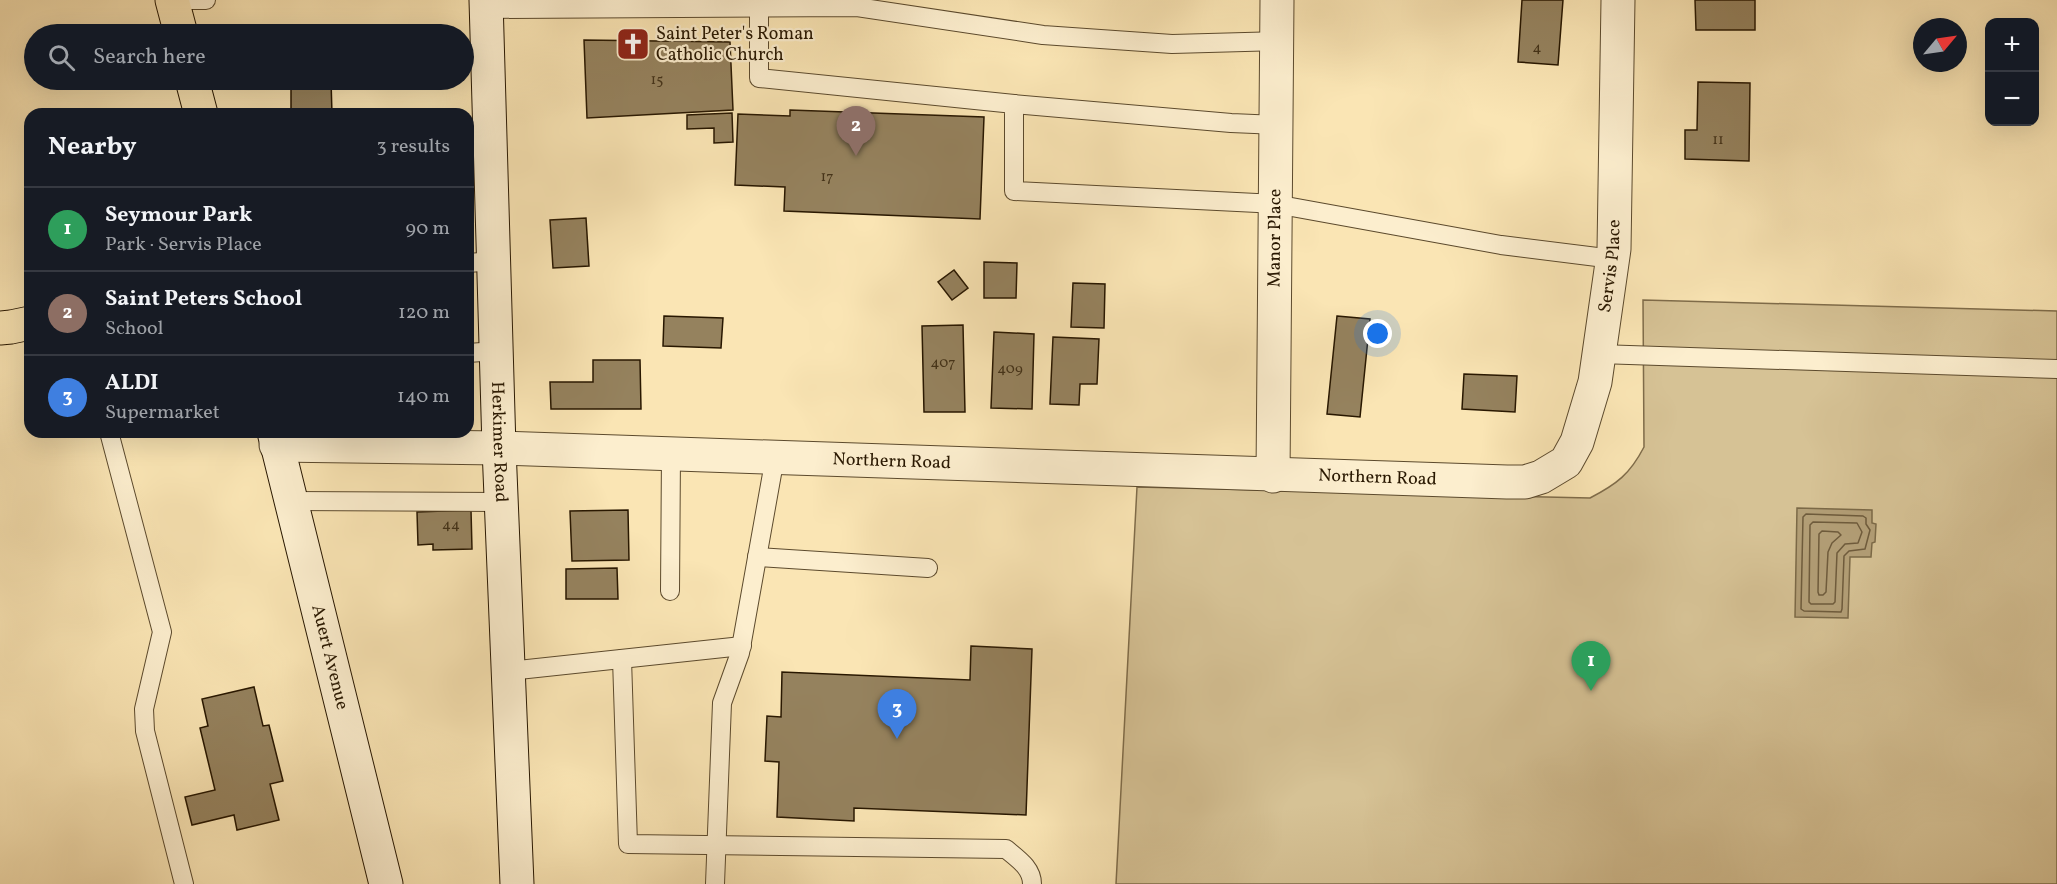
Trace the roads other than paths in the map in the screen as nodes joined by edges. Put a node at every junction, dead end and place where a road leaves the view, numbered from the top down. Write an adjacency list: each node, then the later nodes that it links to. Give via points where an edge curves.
1 (172, 0): 2 (lane); 7 (highway)
2 (206, 0)
3 (1277, 0): 8 (street, Manor Place)
4 (1618, 0): 14 (street, Servis Place)
5 (486, 5): 6 (lane); 15 (street, Herkimer Road)
6 (759, 8): 8 (lane, via 857,7 1043,35 1172,44); 10 (lane, via 759,78)
7 (178, 24)
8 (1277, 41): 12 (street, Manor Place)
9 (195, 90): 11 (highway)
10 (1014, 104): 12 (lane); 13 (lane, via 1014,190)
11 (199, 108)
12 (1276, 124): 13 (street, Manor Place)
13 (1275, 204): 14 (lane, via 1501,245); 26 (street, Manor Place)
14 (1613, 259): 19 (street, Servis Place)
15 (481, 262): 18 (street, Herkimer Road)
16 (24, 324): 17 (highway)
17 (0, 328)
18 (482, 352): 23 (street, Herkimer Road)
19 (1599, 354): 20 (lane); 27 (street, Servis Place, via 1577,442 1566,462 1541,477)
20 (2057, 369)
21 (111, 438): 37 (lane, via 162,632 144,710)
22 (275, 439): 23 (street, Northern Road); 28 (street, Auert Avenue)
23 (499, 448): 24 (street, Northern Road); 29 (street, Herkimer Road)
24 (671, 454): 25 (street, Northern Road); 32 (lane)
25 (775, 458): 26 (street, Northern Road); 30 (lane)
26 (1273, 476): 27 (street, Northern Road)
27 (1507, 482)
28 (290, 501): 29 (lane); 38 (street, Auert Avenue)
29 (501, 502): 35 (street, Herkimer Road)
30 (758, 557): 31 (lane); 33 (lane)
31 (928, 568)
32 (670, 591)
33 (742, 646): 34 (lane); 36 (lane, via 722,703)
34 (622, 658): 35 (lane); 36 (lane, via 628,844)
35 (508, 671): 39 (street, Herkimer Road)
36 (717, 845): 40 (lane); 41 (lane, via 1006,849 1024,864)
37 (184, 884)
38 (386, 884)
39 (517, 884)
40 (715, 884)
41 (1032, 884)

